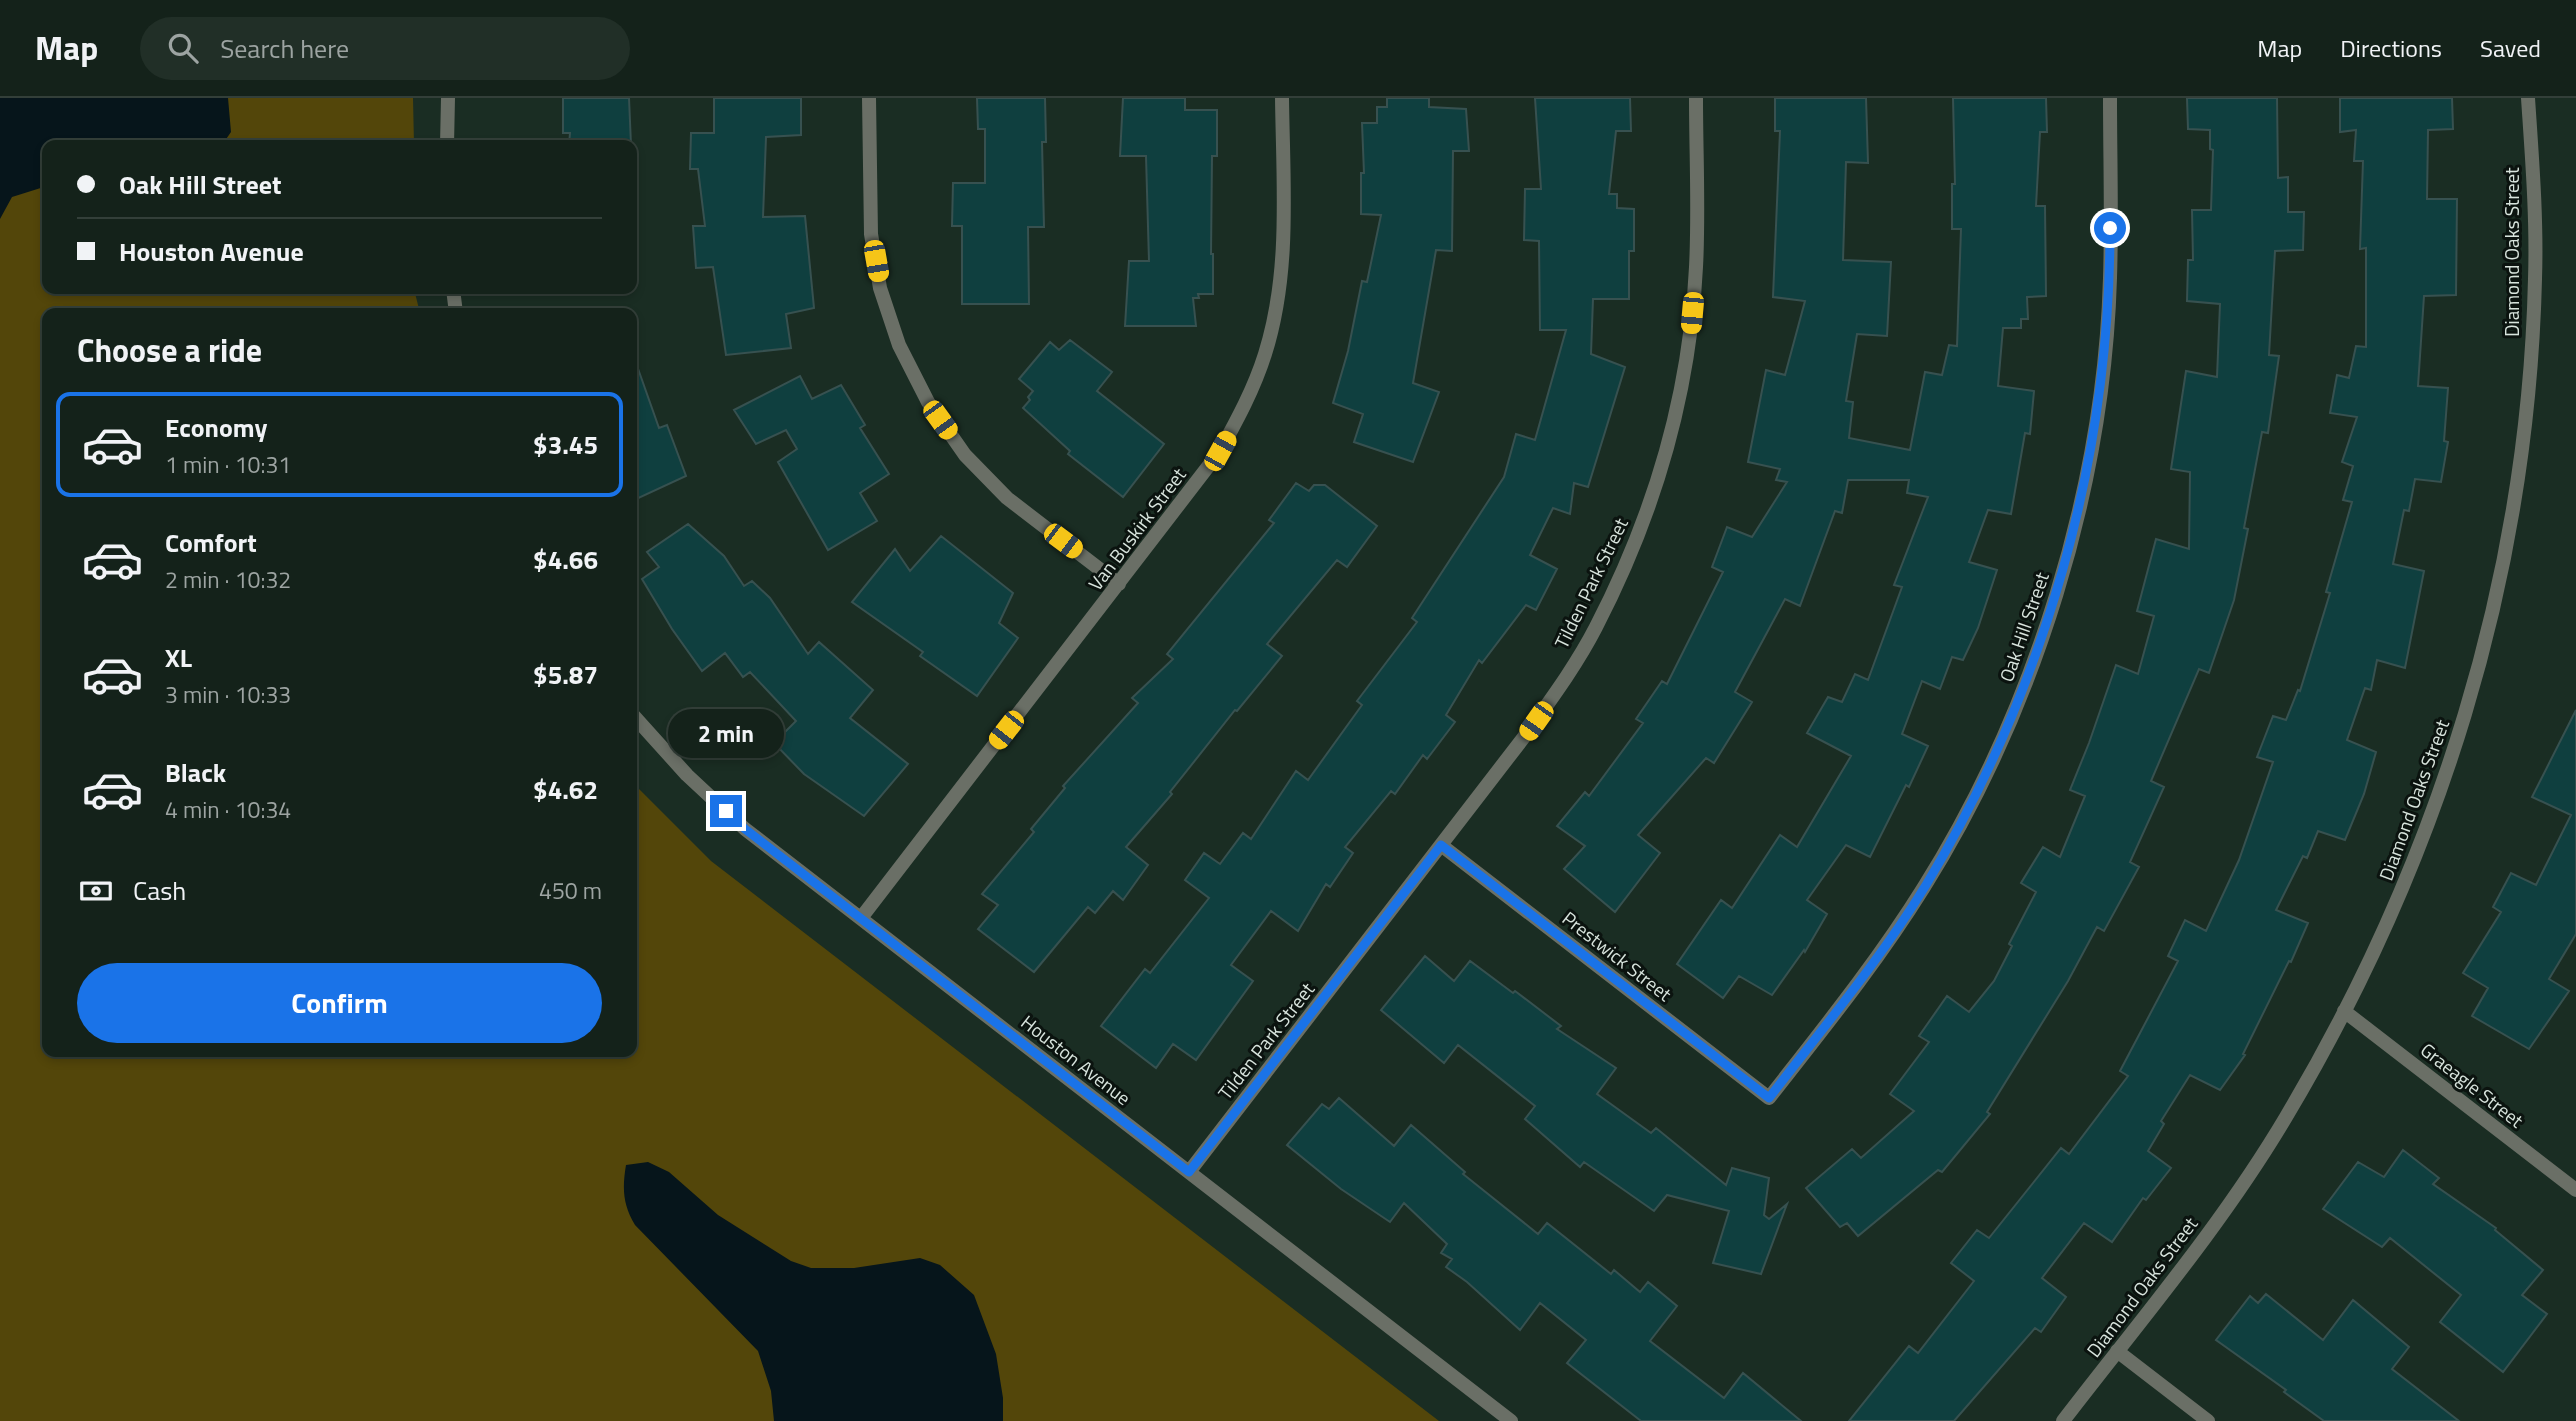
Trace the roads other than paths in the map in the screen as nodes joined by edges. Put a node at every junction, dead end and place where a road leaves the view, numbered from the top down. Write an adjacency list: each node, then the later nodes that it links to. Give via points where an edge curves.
1 (447, 98): 7 (street)
2 (869, 98): 8 (street, via 871,234 880,288 899,345 928,402 965,455 1007,498)
3 (1282, 98): 8 (street, Van Buskirk Street, via 1283,261 1266,354 1220,451)
4 (1696, 98): 10 (street, Tilden Park Street, via 1696,267 1690,336 1662,468 1634,547 1595,628 1559,688)
5 (2110, 98): 13 (street, Oak Hill Street, via 2110,279 2103,373 2084,492 2057,593 2023,692 1949,844 1872,965)
6 (2528, 98): 12 (street, Diamond Oaks Street, via 2535,279 2528,398 2511,526 2461,734 2418,856)
7 (447, 140)
8 (1119, 583): 11 (street, Van Buskirk Street)
9 (637, 720): 11 (street, Houston Avenue, via 745,829)
10 (1441, 845): 13 (street, Prestwick Street); 14 (street, Tilden Park Street)
11 (861, 918): 14 (street, Houston Avenue)
12 (2344, 1011): 15 (street, Graeagle Street); 16 (street, Diamond Oaks Street, via 2284,1120 2227,1207)
13 (1769, 1098)
14 (1189, 1172): 17 (street, Houston Avenue)
15 (2576, 1190)
16 (2117, 1351): 18 (street, Diamond Oaks Street); 19 (street)
17 (1511, 1421)
18 (2063, 1421)
19 (2208, 1421)

